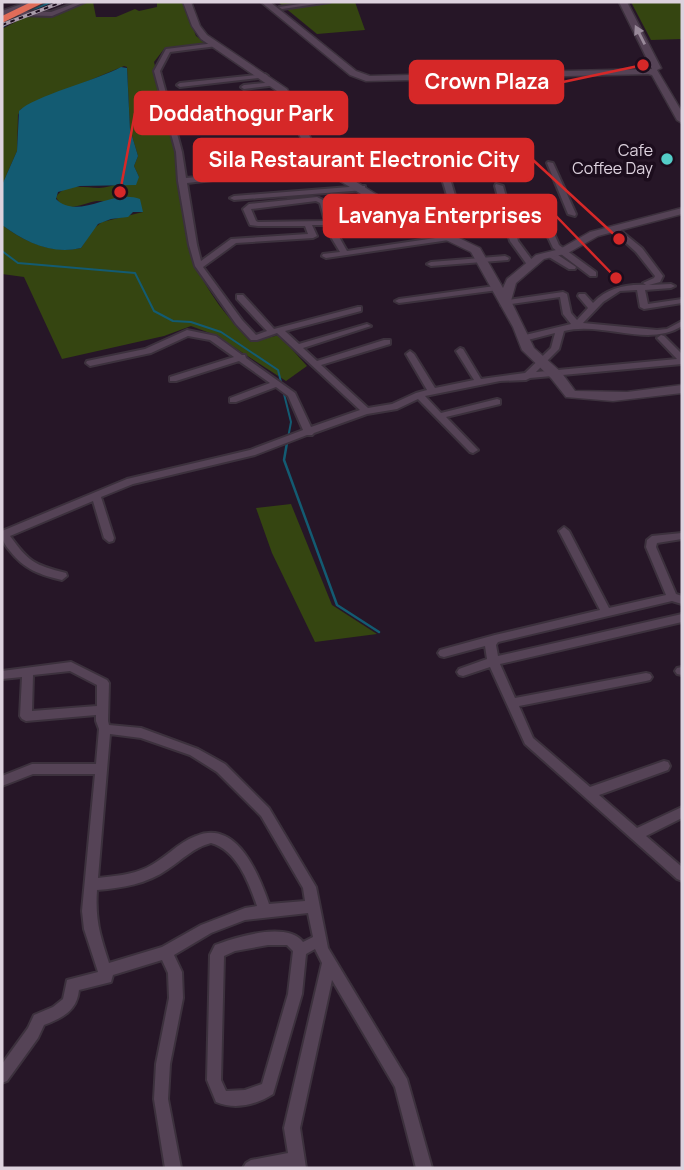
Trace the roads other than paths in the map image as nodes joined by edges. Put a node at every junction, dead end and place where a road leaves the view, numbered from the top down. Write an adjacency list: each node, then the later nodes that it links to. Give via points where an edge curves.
1 (7, 2): 12 (highway)
2 (23, 2): 12 (highway)
3 (35, 2): 11 (highway); 12 (highway)
4 (82, 2): 11 (street, via 52,14)
5 (187, 2): 14 (street, via 200,33)
6 (265, 2): 17 (street, via 353,72)
7 (327, 2): 9 (street)
8 (623, 2): 15 (street, one-way to 8)
9 (296, 3): 10 (street)
10 (279, 4): 17 (street, via 356,68)
11 (16, 7): 12 (highway); 13 (highway)
12 (2, 9)
13 (2, 20)
14 (215, 45): 16 (street); 31 (street, via 168,50 157,71 173,124)
15 (652, 69): 17 (street); 21 (street, via 666,76); 22 (street)
16 (265, 76): 18 (street); 19 (street)
17 (379, 78)
18 (275, 84): 20 (street); 23 (street, via 285,91)
19 (180, 85)
20 (244, 87)
21 (682, 105)
22 (682, 120)
23 (300, 123): 24 (street); 25 (street)
24 (218, 128)
25 (311, 149): 26 (street); 28 (street)
26 (272, 152)
27 (550, 163): 38 (street)
28 (327, 169): 29 (street); 33 (street); 37 (street, via 404,165 443,169 448,173)
29 (240, 172)
30 (230, 176): 31 (street)
31 (182, 181): 54 (street)
32 (499, 186): 53 (street, via 514,241)
33 (362, 188): 34 (street); 35 (street)
34 (234, 198)
35 (397, 211): 39 (street); 40 (street); 45 (street)
36 (682, 211): 43 (street)
37 (456, 212)
38 (572, 214)
39 (344, 215)
40 (329, 224): 42 (street); 42 (street, via 323,202 317,200 247,209 253,223); 47 (street)
41 (545, 224): 48 (street)
42 (308, 225): 44 (street, via 313,236)
43 (615, 228): 48 (street); 58 (street, via 659,276)
44 (301, 238): 46 (street); 54 (street, via 234,242)
45 (449, 238): 47 (street); 51 (street, via 473,247)
46 (307, 249)
47 (345, 253): 49 (street)
48 (558, 253): 53 (street); 55 (street); 56 (street)
49 (326, 256)
50 (505, 258): 51 (street)
51 (482, 260): 52 (street); 59 (street)
52 (431, 264)
53 (531, 264): 66 (street, via 511,282)
54 (199, 266): 73 (street, via 254,338)
55 (572, 267)
56 (593, 274)
57 (671, 285): 58 (street)
58 (639, 286): 63 (street, via 618,289); 65 (street, via 644,307)
59 (495, 288): 64 (street); 66 (street)
60 (598, 290): 63 (street)
61 (582, 296): 68 (street)
62 (240, 297): 73 (street)
63 (604, 298): 68 (street)
64 (399, 301)
65 (682, 301)
66 (504, 303): 70 (street, via 563,294 567,314); 74 (street)
67 (358, 309): 73 (street)
68 (593, 309): 70 (street)
69 (682, 323): 70 (street, via 657,333)
70 (577, 325): 72 (street)
71 (367, 326): 77 (street)
72 (560, 329): 74 (street); 82 (street, via 555,349)
73 (275, 331): 77 (street)
74 (524, 338): 82 (street, via 528,350)
75 (661, 338): 81 (street)
76 (387, 342): 84 (street)
77 (297, 347): 84 (street)
78 (460, 351): 88 (street)
79 (410, 354): 91 (street)
80 (242, 357): 83 (street, via 213,338 187,332 148,351); 87 (street); 89 (street)
81 (682, 360): 85 (street)
82 (540, 361): 85 (street); 86 (street)
83 (90, 363)
84 (315, 364): 95 (street)
85 (556, 375): 86 (street); 90 (street, via 571,394 590,398)
86 (526, 377): 88 (street)
87 (173, 379)
88 (479, 382): 91 (street)
89 (277, 384): 93 (street); 97 (street, via 296,402)
90 (682, 389)
91 (433, 391): 92 (street)
92 (419, 395): 95 (street, via 394,407); 96 (street)
93 (233, 400)
94 (497, 402): 96 (street)
95 (366, 411): 97 (street)
96 (439, 416): 98 (street)
97 (309, 433): 99 (street, via 252,453 130,481)
98 (473, 450)
99 (96, 496): 101 (street); 103 (street)
100 (564, 531): 106 (street)
101 (3, 534): 104 (street, via 27,566)
102 (682, 536): 105 (street, via 652,540 651,547)
103 (109, 538)
104 (62, 576)
105 (677, 599): 106 (street)
106 (606, 612): 108 (street)
107 (682, 618): 110 (street)
108 (495, 639): 109 (street); 110 (street, via 490,644)
109 (444, 653)
110 (493, 661): 112 (street); 115 (street)
111 (28, 672): 113 (street); 116 (street, via 71,666 103,683); 116 (street, via 26,716)
112 (463, 672)
113 (2, 675)
114 (646, 677): 115 (street)
115 (512, 703): 121 (street, via 529,741)
116 (102, 710): 117 (street)
117 (105, 729): 119 (street); 126 (street, via 170,741 221,768 265,811 309,887)
118 (664, 766): 121 (street)
119 (102, 769): 120 (street, via 32,769); 125 (street)
120 (2, 781)
121 (589, 793): 123 (street)
122 (682, 812): 123 (street)
123 (635, 835): 124 (street)
124 (682, 875)
125 (92, 884): 127 (street, via 117,883 152,872 212,836 221,838 244,864); 132 (street, via 90,929)
126 (313, 906): 127 (street); 128 (street)
127 (265, 911): 130 (street, via 206,929)
128 (320, 940): 129 (street); 131 (street)
129 (300, 950): 129 (street, via 285,937 249,941 217,955 214,1080 220,1097 257,1095 268,1089 295,993)
130 (165, 953): 132 (street); 135 (street, via 175,972 176,998 161,1099)
131 (329, 961): 134 (street, via 292,1128); 137 (street, via 402,1084)
132 (105, 971): 133 (street, via 106,977 72,985 70,1003 63,1012 39,1020)
133 (2, 1076)
134 (298, 1164): 136 (street)
135 (173, 1168)
136 (251, 1168)
137 (424, 1168)

